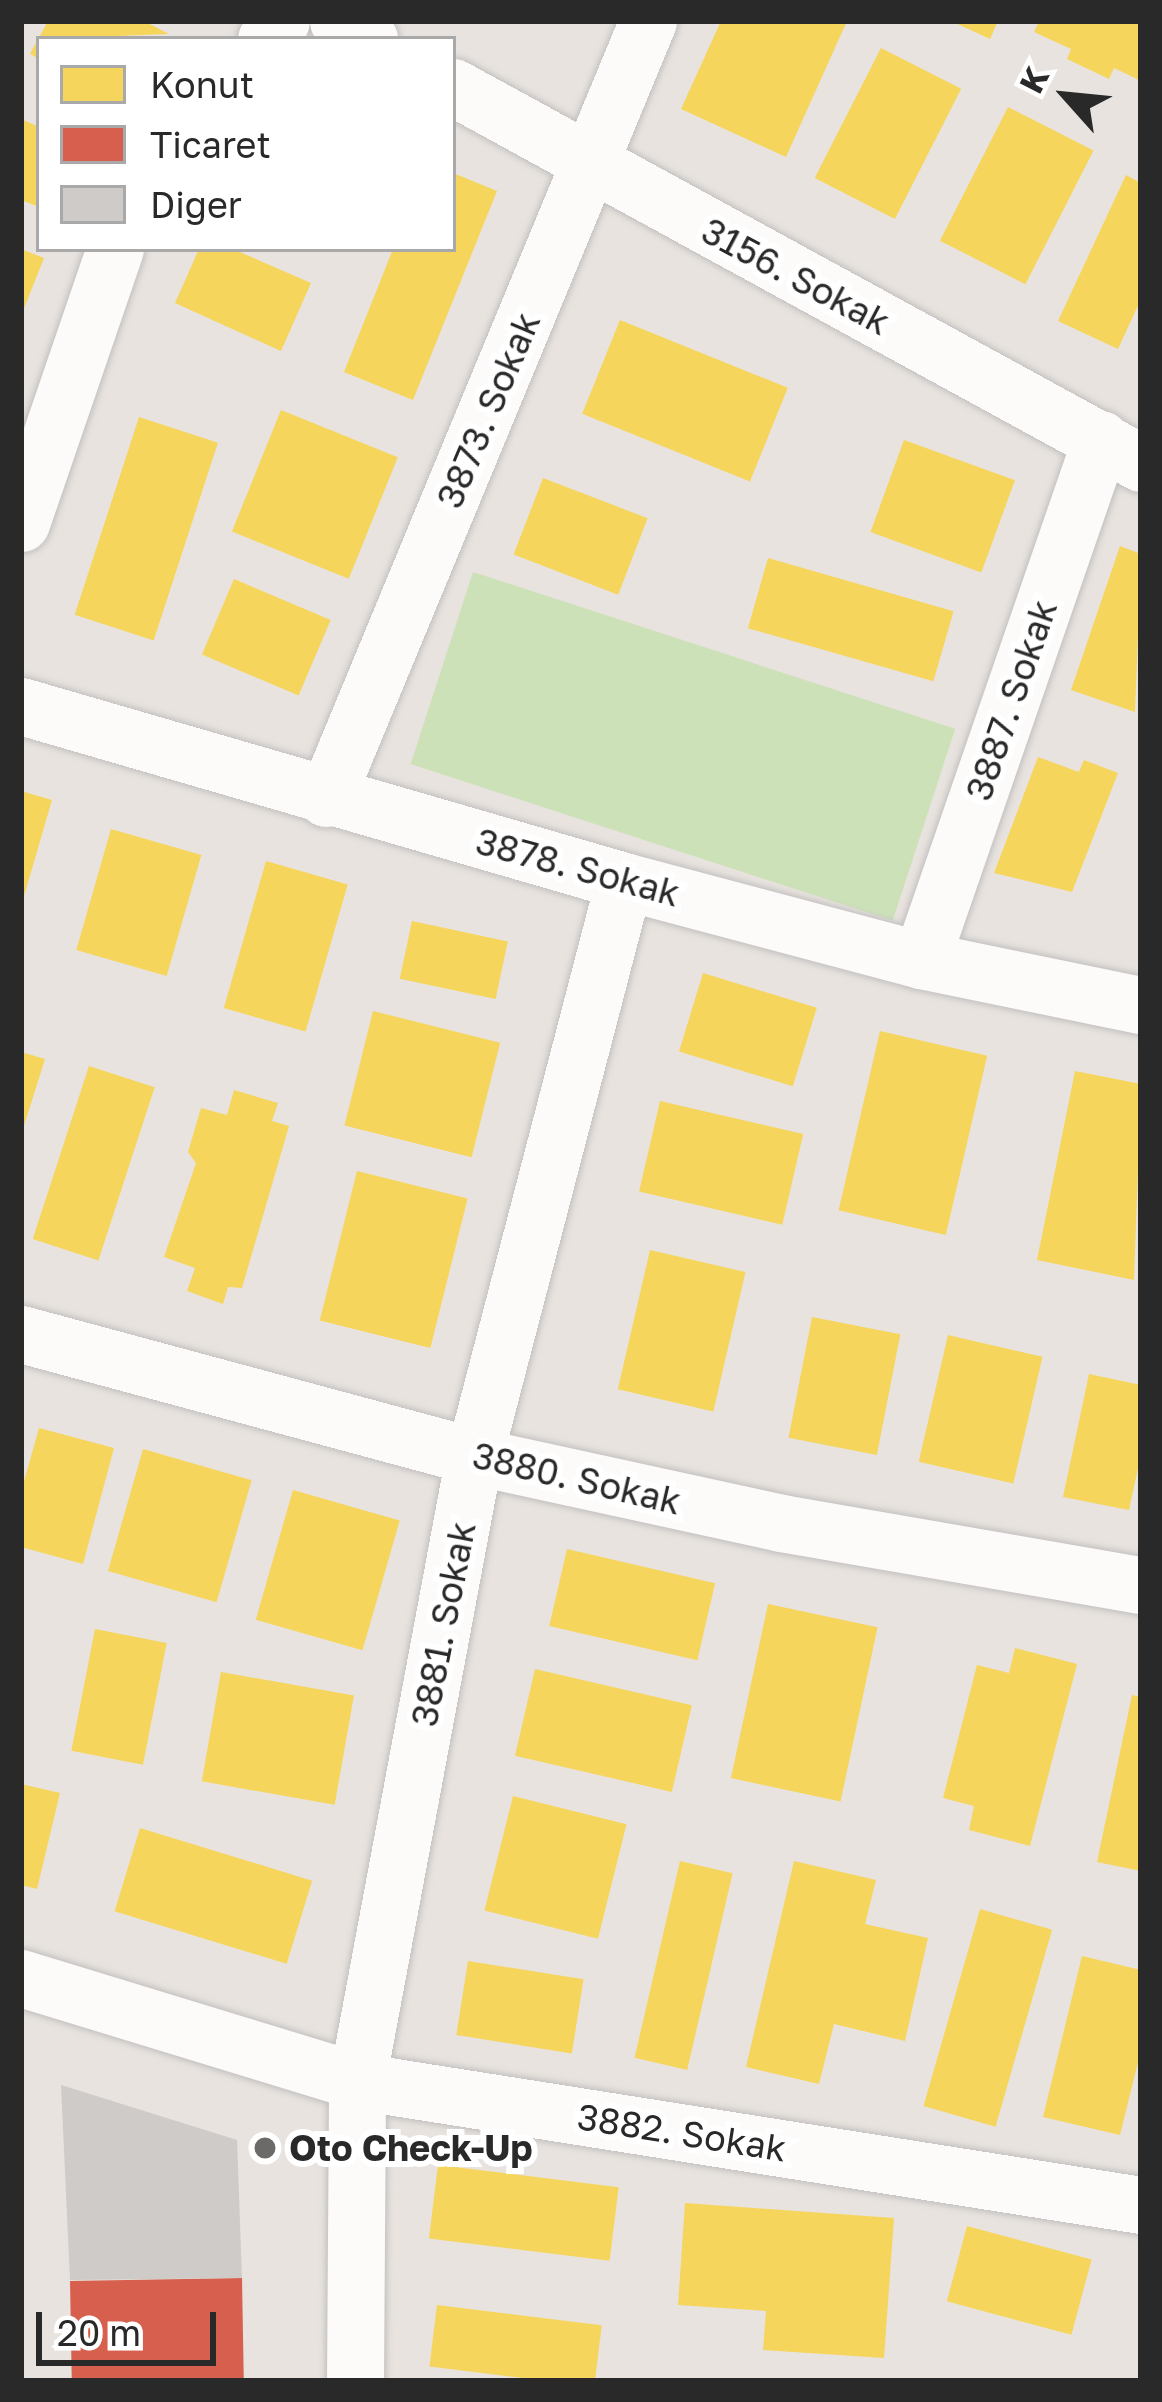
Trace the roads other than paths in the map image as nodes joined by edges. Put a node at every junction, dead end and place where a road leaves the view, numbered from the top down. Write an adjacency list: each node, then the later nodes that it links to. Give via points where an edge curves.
1 (648, 21): 3 (street, 3873. Sokak)
2 (456, 89): 3 (street, 3156. Sokak)
3 (590, 166): 5 (street, 3156. Sokak); 8 (street, 3873. Sokak)
4 (114, 252): 6 (street)
5 (1121, 451): 10 (street, 3887. Sokak)
6 (21, 524)
7 (21, 706): 8 (street, 3878. Sokak)
8 (326, 798): 9 (street, 3878. Sokak)
9 (624, 880): 10 (street, 3878. Sokak); 13 (street, 3881. Sokak)
10 (921, 960): 11 (street, 3878. Sokak)
11 (1141, 1005)
12 (21, 1334): 13 (street, 3880. Sokak)
13 (474, 1456): 14 (street, 3880. Sokak, via 781,1523); 16 (street, 3881. Sokak)
14 (1141, 1586)
15 (21, 1978): 16 (street, 3882. Sokak)
16 (357, 2081): 17 (street, 3882. Sokak); 18 (street, 3881. Sokak)
17 (1141, 2205)
18 (355, 2381)

